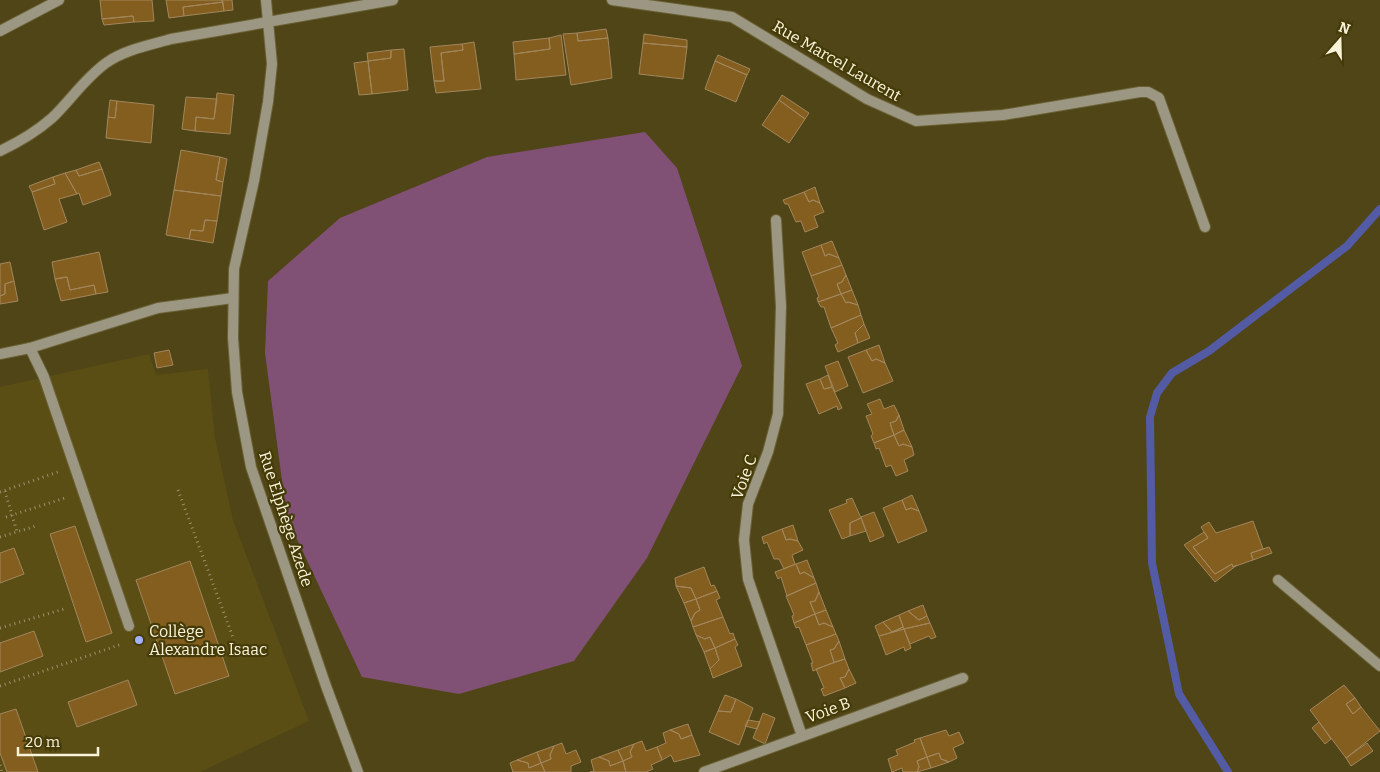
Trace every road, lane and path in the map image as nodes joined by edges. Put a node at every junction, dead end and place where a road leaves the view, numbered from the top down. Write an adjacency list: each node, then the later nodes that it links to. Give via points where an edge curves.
1 (60, 0): 6 (street)
2 (266, 0): 5 (street, Rue Elphège Azede)
3 (393, 0): 5 (street)
4 (612, 0): 9 (street, Rue Marcel Laurent, via 732,17 867,99 916,121 1003,115 1140,92 1155,94)
5 (269, 22): 7 (street, via 171,39 136,49 108,62 86,79 52,118 24,140); 10 (street, Rue Elphège Azede, via 272,64 268,102 234,269)
6 (0, 31)
7 (0, 151)
8 (776, 220): 32 (street, Voie C, via 782,306 778,414 768,452 748,504 744,540 748,579)
9 (1205, 227)
10 (233, 298): 11 (street, via 158,308); 35 (street, Rue Elphège Azede, via 237,392 251,467)
11 (30, 348): 12 (street); 13 (street, via 44,377)
12 (0, 354)
13 (74, 467): 15 (path); 17 (street)
14 (178, 490): 27 (path)
15 (5, 491): 16 (path); 18 (path)
16 (0, 492)
17 (83, 492): 18 (path); 25 (street)
18 (12, 515): 19 (path); 21 (path)
19 (6, 517)
20 (36, 526): 21 (path)
21 (17, 532): 22 (path)
22 (0, 537)
23 (1278, 580): 29 (street)
24 (64, 609): 26 (path)
25 (129, 626)
26 (0, 628)
27 (234, 640)
28 (129, 641): 31 (path)
29 (1380, 666)
30 (963, 678): 32 (street, Voie B)
31 (0, 686)
32 (802, 736): 36 (street, Voie B)
33 (0, 765): 34 (path)
34 (2, 772)
35 (358, 772)
36 (704, 772)

